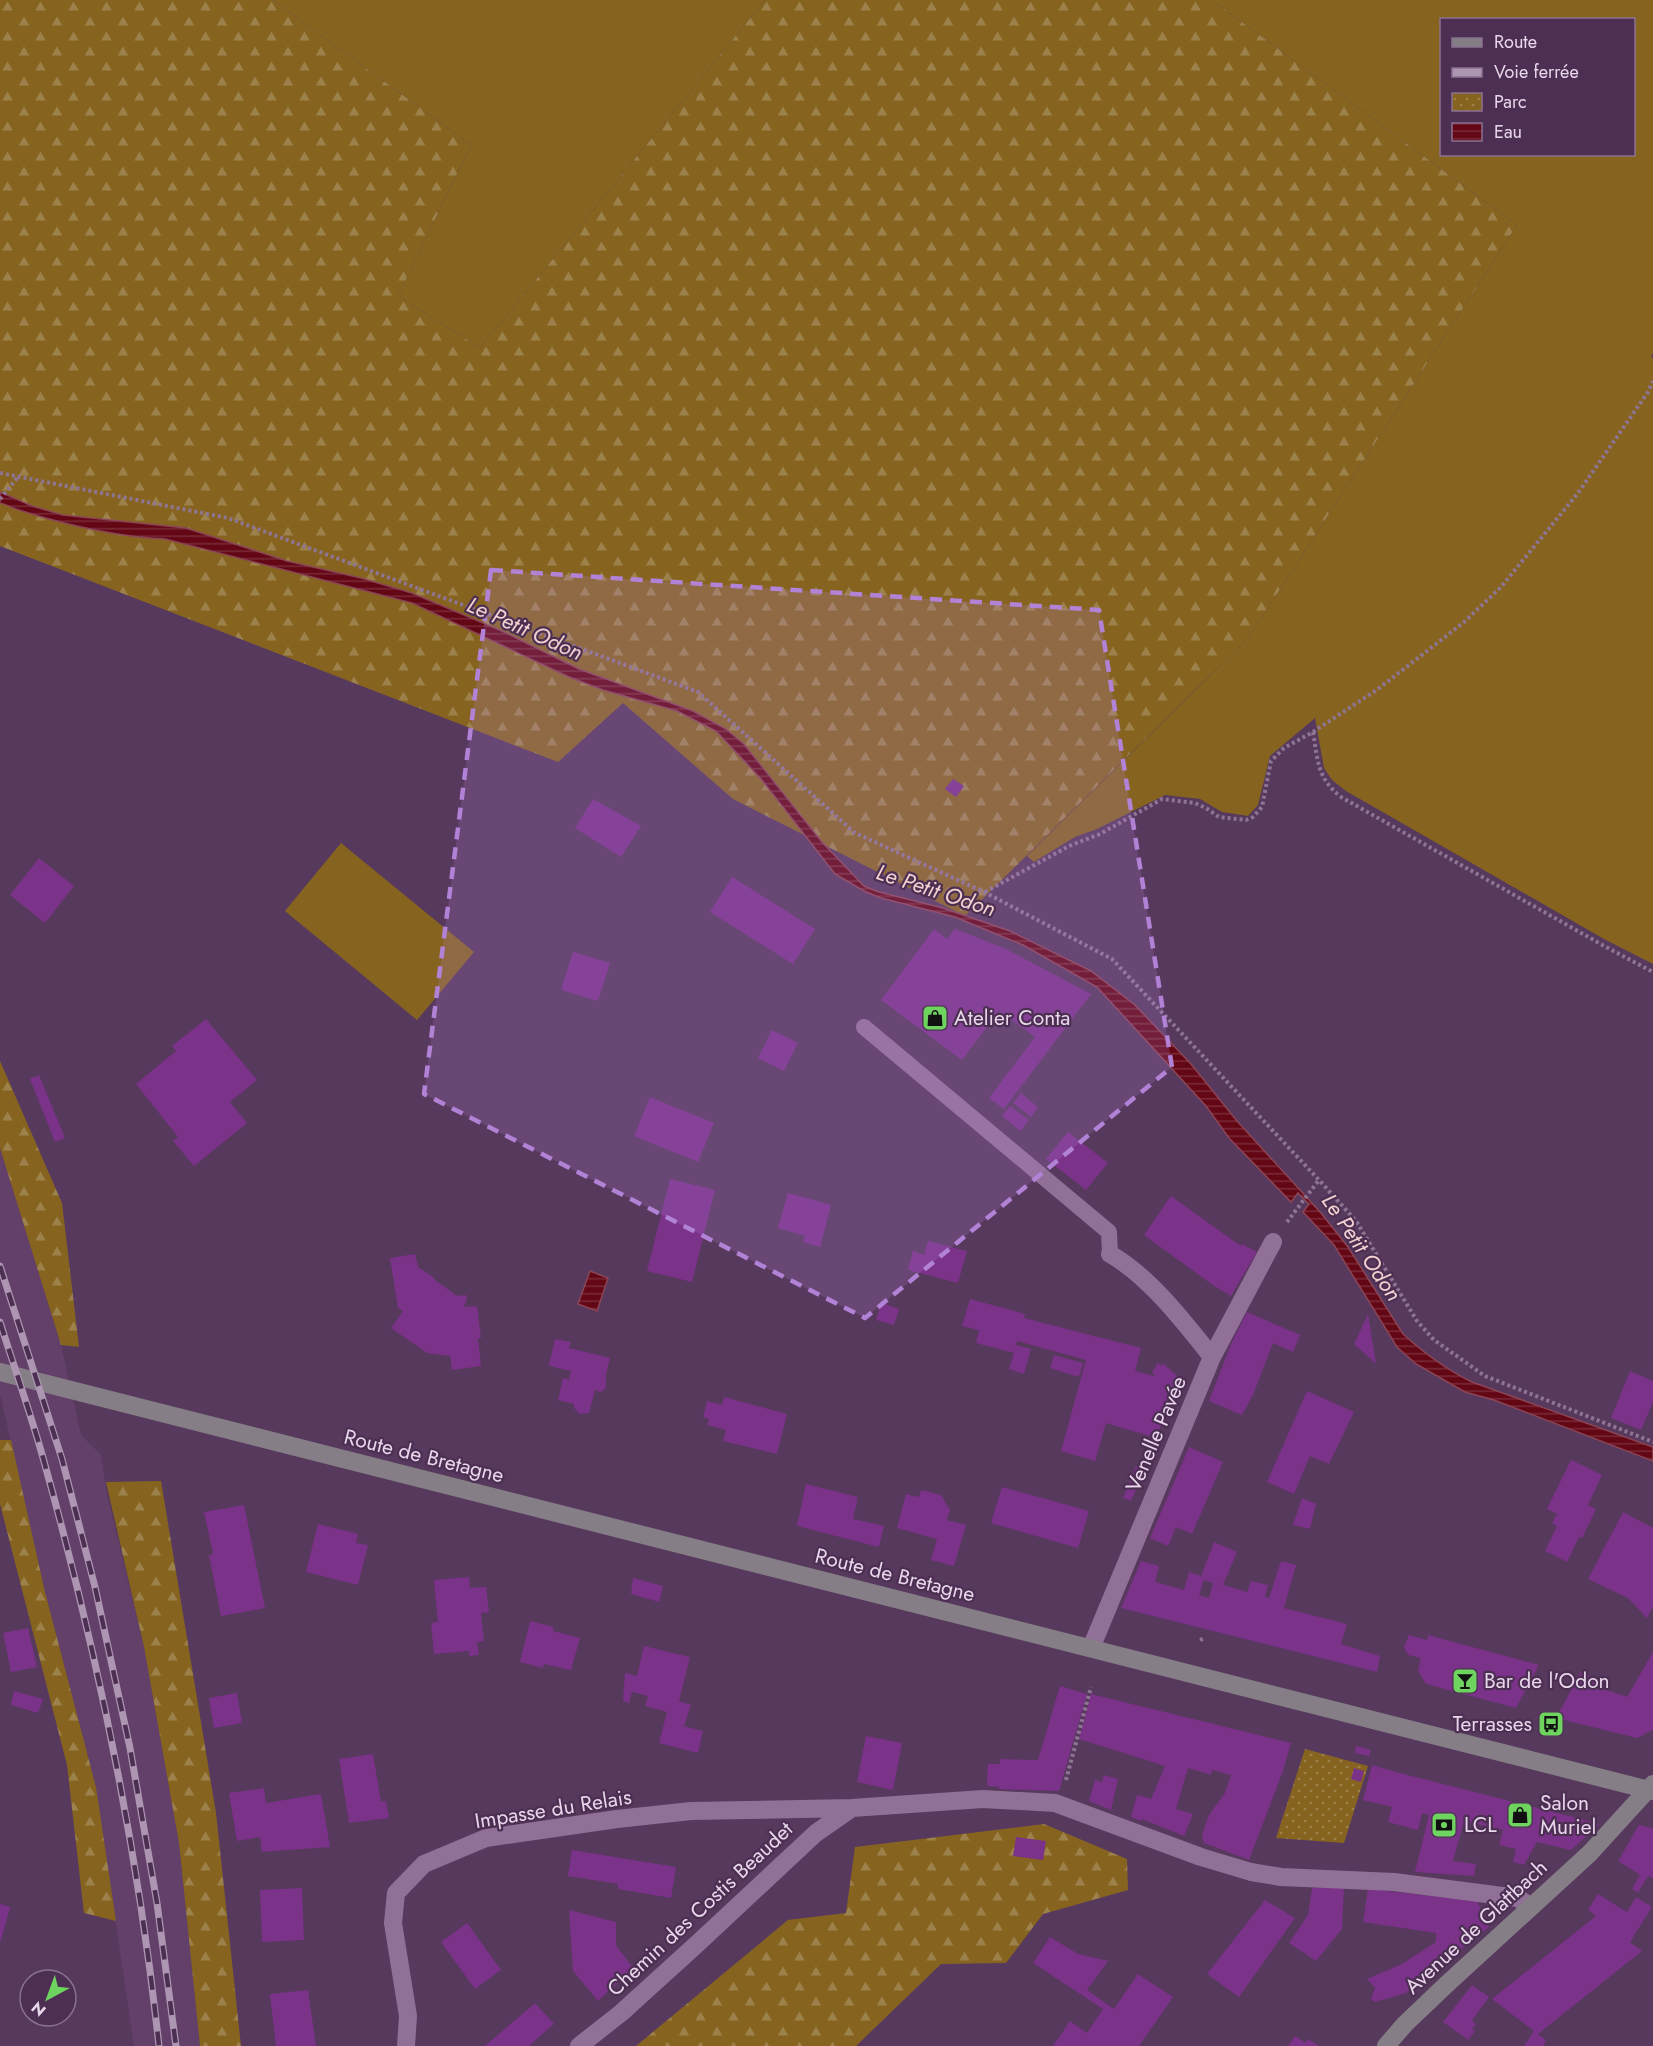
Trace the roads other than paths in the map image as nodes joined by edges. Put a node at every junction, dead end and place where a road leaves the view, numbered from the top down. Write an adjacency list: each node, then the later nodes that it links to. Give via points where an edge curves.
1 (864, 1027): 3 (lane, via 1109,1233)
2 (1273, 1242): 4 (street, Venelle Pavée)
3 (1110, 1254): 4 (street, via 1154,1291)
4 (1212, 1357): 6 (street, Venelle Pavée)
5 (0, 1372): 6 (main road, Route de Bretagne)
6 (1091, 1648): 7 (main road, Route de Bretagne)
7 (1651, 1788): 9 (main road, Avenue de Glattbach, via 1590,1853)
8 (852, 1808): 9 (street, Impasse du Relais, via 983,1799 1059,1804 1251,1872 1394,1882 1518,1898); 10 (street, Impasse du Relais, via 691,1811 617,1819 486,1838 424,1864 396,1893 393,1923 408,2016); 11 (street, Chemin des Costis Beaudet, via 816,1833 621,2013)
9 (1531, 1907): 12 (main road, Avenue de Glattbach)
10 (406, 2046)
11 (579, 2046)
12 (1386, 2046)

